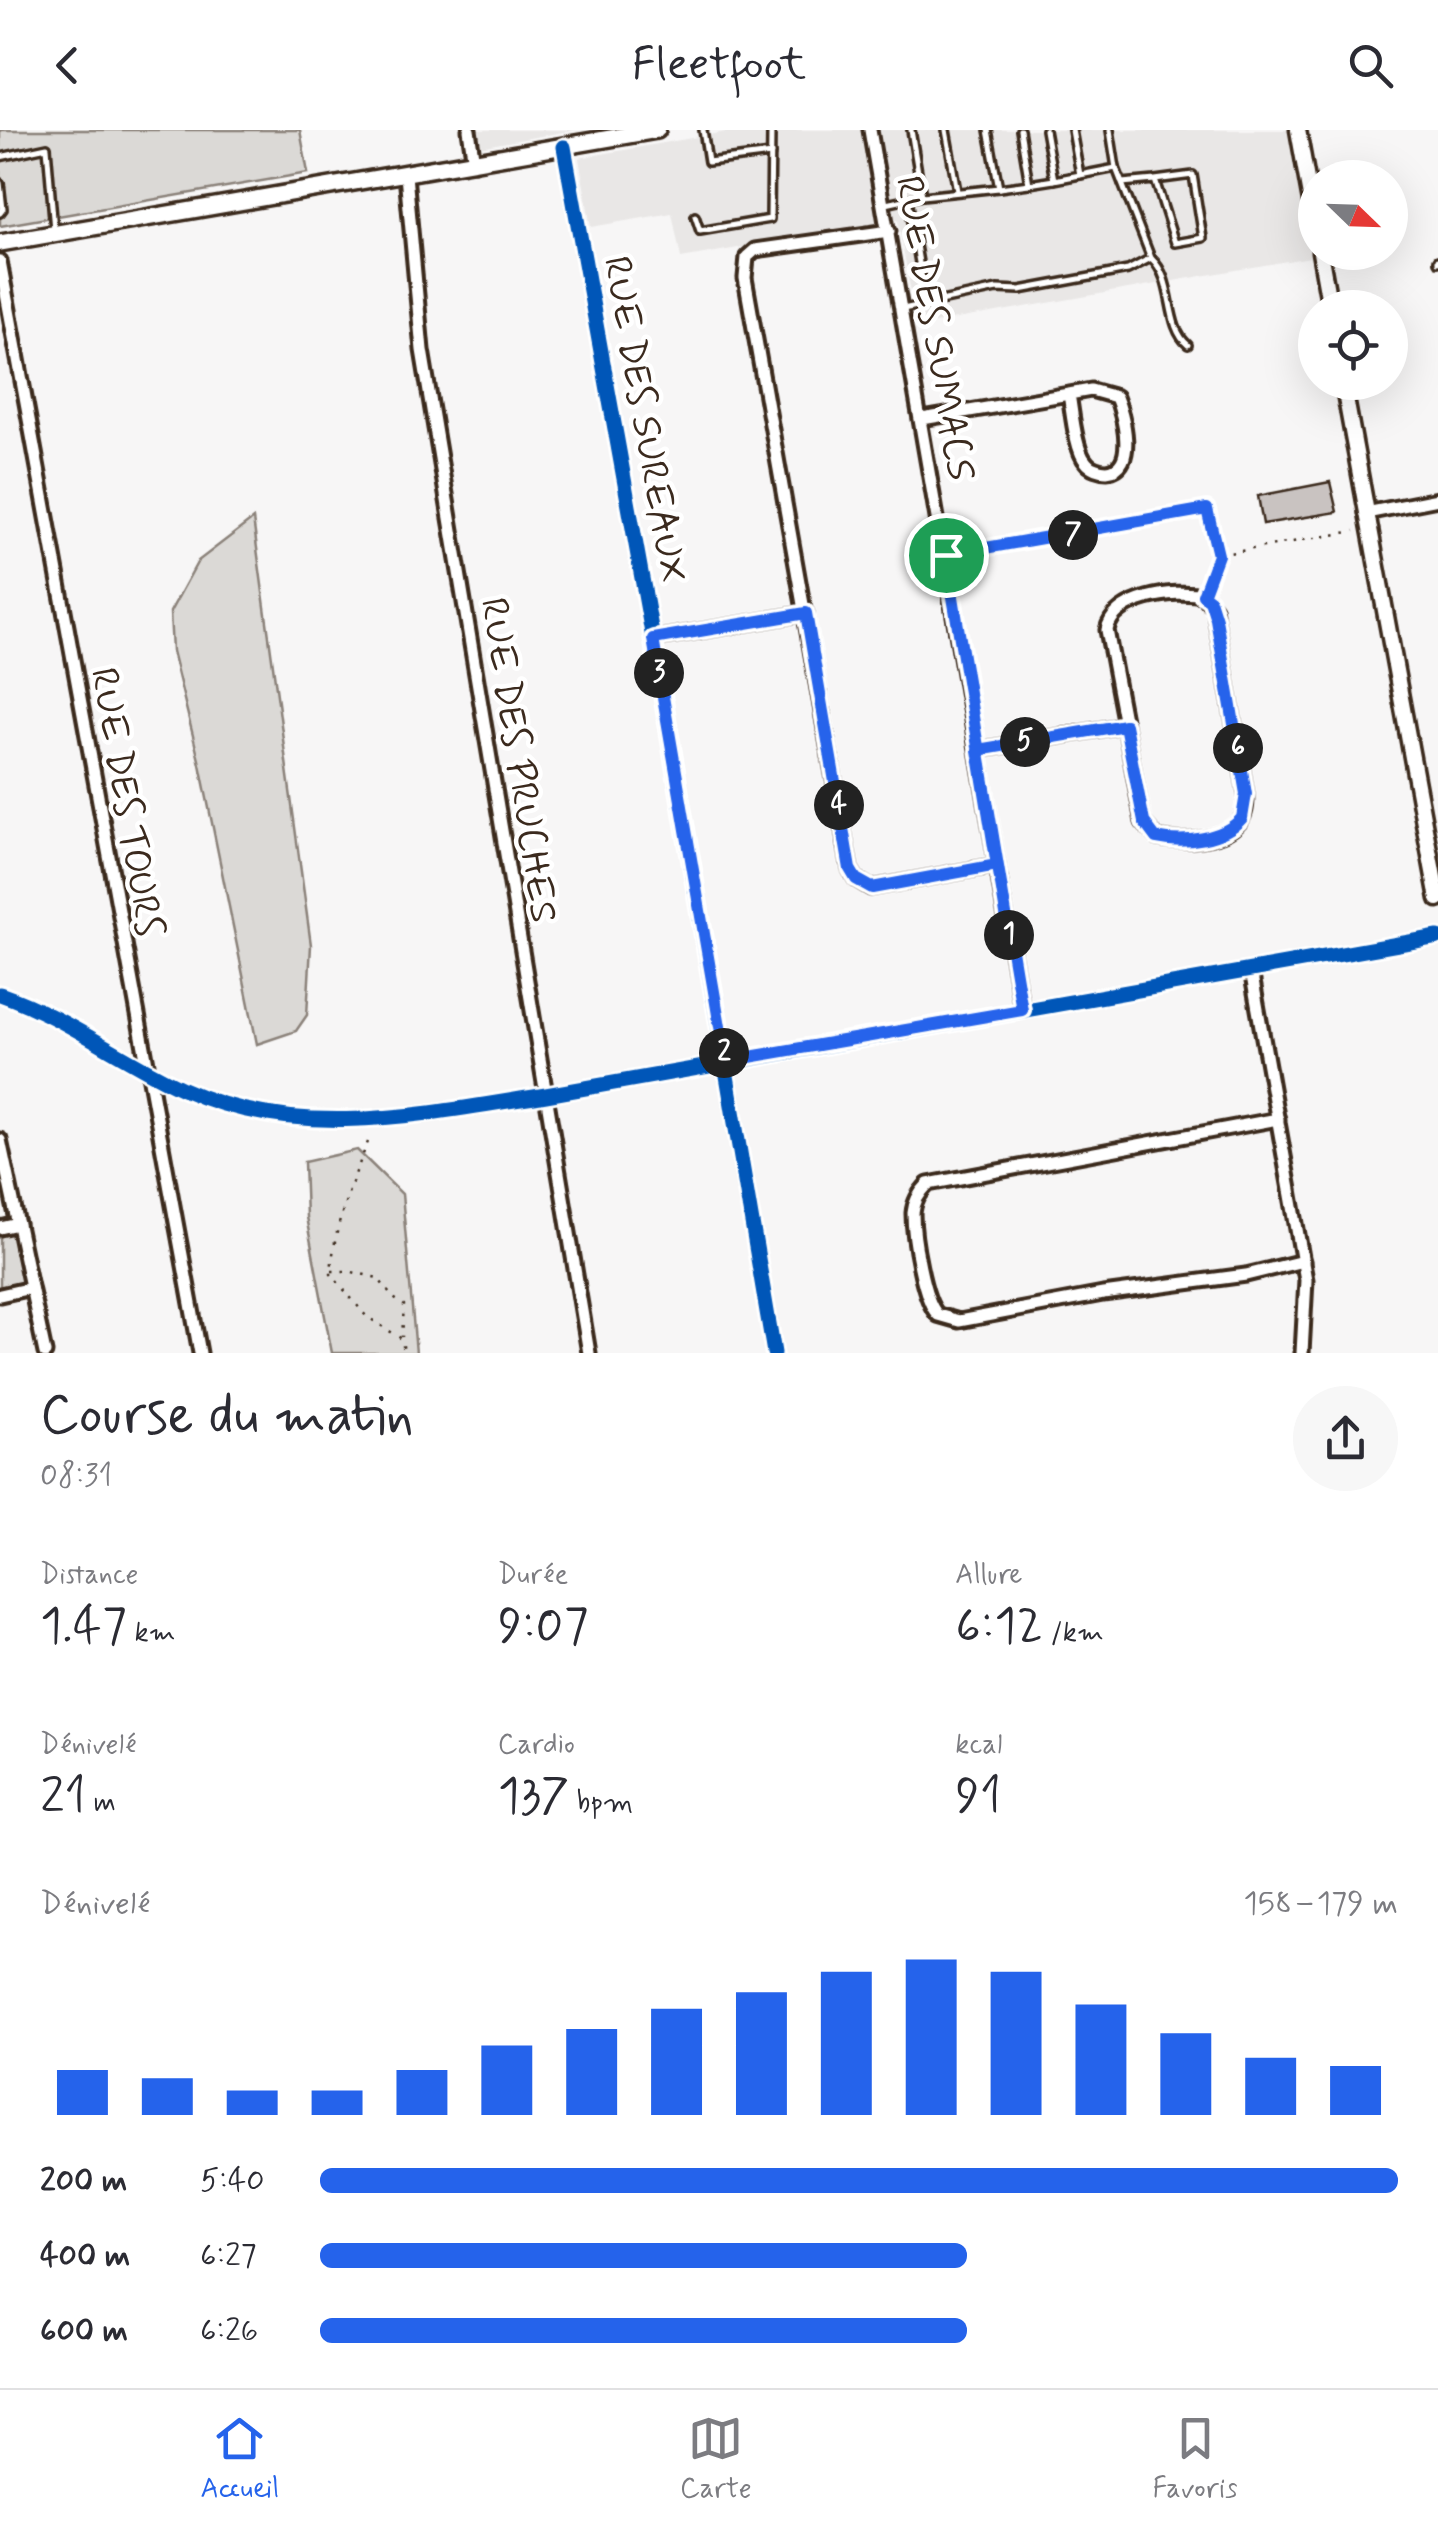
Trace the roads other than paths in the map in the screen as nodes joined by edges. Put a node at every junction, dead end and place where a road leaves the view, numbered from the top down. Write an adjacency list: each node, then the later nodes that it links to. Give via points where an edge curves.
1 (468, 130): 18 (street)
2 (657, 130): 14 (main road)
3 (703, 130): 15 (lane, via 708,162)
4 (770, 130): 15 (lane)
5 (870, 130): 31 (street, RUE DES SUMACS)
6 (911, 130): 29 (lane)
7 (946, 130): 28 (lane)
8 (988, 130): 27 (lane)
9 (1020, 130): 26 (lane)
10 (1045, 130): 22 (lane)
11 (1072, 130): 21 (lane)
12 (1110, 130): 19 (lane)
13 (1298, 130): 17 (street)
14 (564, 147): 18 (main road); 48 (street, RUE DES SUREAUX)
15 (771, 154): 33 (lane, via 770,219 700,231)
16 (0, 157): 35 (lane, via 47,147)
17 (1303, 160)
18 (474, 163): 20 (main road)
19 (1116, 168): 21 (lane); 25 (lane)
20 (406, 174): 35 (main road); 59 (street, RUE DES PRUCHES, via 422,350)
21 (1080, 175): 22 (lane)
22 (1054, 180): 26 (lane)
23 (1155, 180): 23 (lane, via 1174,243 1204,238 1193,175); 25 (lane)
24 (0, 183): 32 (lane)
25 (1122, 183): 37 (lane)
26 (1029, 184): 27 (lane)
27 (999, 188): 28 (lane)
28 (956, 191): 29 (lane)
29 (922, 196): 30 (lane)
30 (908, 199): 31 (lane); 39 (lane)
31 (885, 204): 34 (street, RUE DES SUMACS)
32 (0, 213)
33 (695, 216)
34 (889, 231): 40 (street, RUE DES SUMACS); 47 (street, via 766,247 747,257 744,268)
35 (55, 234): 36 (main road)
36 (1, 239)
37 (1151, 258): 40 (lane, via 1128,270); 41 (lane, via 1166,280 1180,338)
38 (0, 261): 58 (street, RUE DES TOURS)
39 (922, 280)
40 (903, 309): 44 (street, RUE DES SUMACS)
41 (1188, 346)
42 (1069, 394): 42 (street, via 1086,463 1117,468 1126,449 1116,396); 44 (street)
43 (1346, 400): 46 (street)
44 (922, 419): 50 (street, RUE DES SUMACS)
45 (1438, 499): 46 (street)
46 (1366, 513): 52 (street)
47 (806, 613): 48 (street); 51 (street, via 856,879 880,887)
48 (653, 639): 57 (street, RUE DES SUREAUX)
49 (1125, 725): 49 (street, via 1144,822 1156,838 1178,841 1234,828 1246,794 1214,608 1203,595 1128,603 1110,620); 50 (street)
50 (978, 750): 51 (street, RUE DES SUMACS)
51 (997, 865): 56 (street, RUE DES SUMACS)
52 (1438, 899)
53 (1438, 937): 54 (street)
54 (1251, 970): 56 (street); 60 (street)
55 (0, 994): 58 (street)
56 (1022, 1010): 57 (street)
57 (726, 1061): 59 (street); 70 (street, RUE DES SUREAUX)
58 (146, 1071): 59 (street, via 240,1108 299,1118 404,1117); 68 (street, RUE DES TOURS)
59 (546, 1095): 69 (street, RUE DES PRUCHES)
60 (1278, 1118): 64 (street); 64 (street, via 928,1184 914,1213 927,1299 938,1316 960,1321)
61 (0, 1140): 62 (street)
62 (18, 1224): 63 (street); 65 (street)
63 (0, 1228)
64 (1303, 1262): 71 (street)
65 (31, 1288): 66 (street); 67 (street)
66 (0, 1295)
67 (45, 1353)
68 (200, 1353)
69 (589, 1353)
70 (774, 1353)
71 (1302, 1353)

